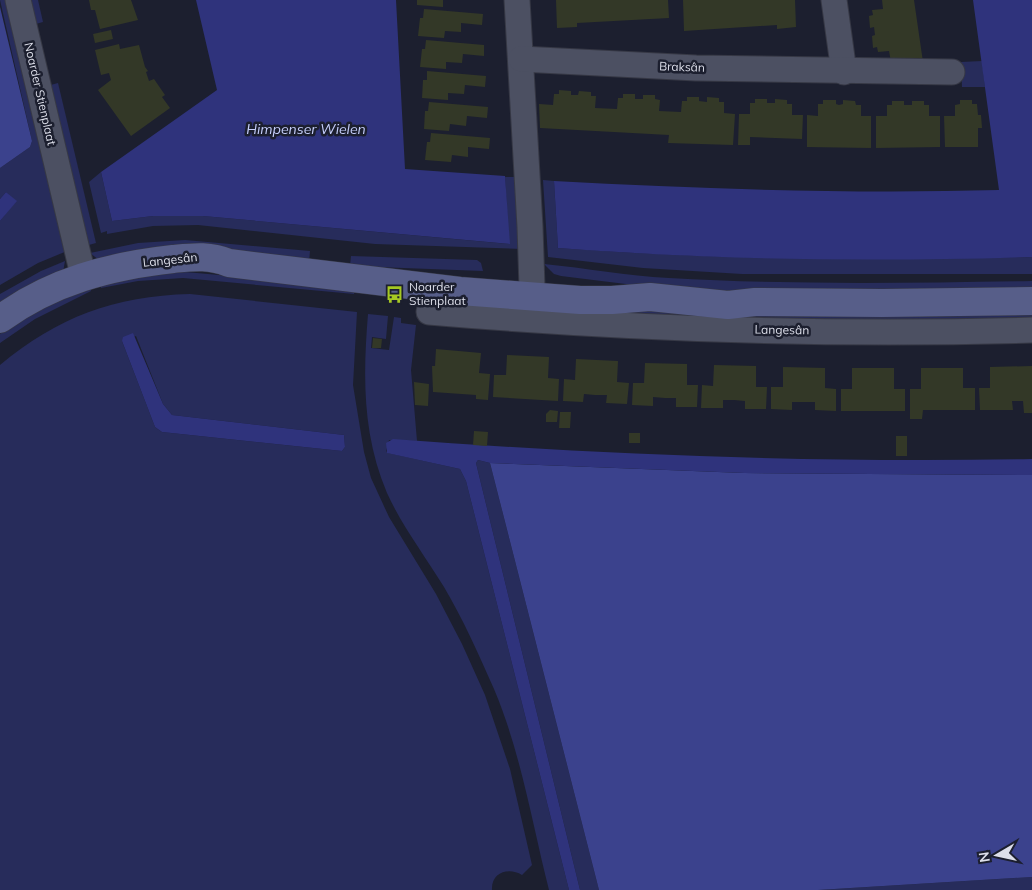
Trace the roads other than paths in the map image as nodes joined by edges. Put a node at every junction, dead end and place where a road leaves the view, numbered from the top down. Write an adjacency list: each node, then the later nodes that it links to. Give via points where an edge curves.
1 (18, 0): 7 (street, Noarder Stienplaat)
2 (518, 0): 4 (street)
3 (834, 0): 5 (street)
4 (521, 60): 5 (street, Braksân); 8 (street)
5 (844, 72): 6 (street, Braksân)
6 (952, 72)
7 (83, 275): 8 (street, Langesân, via 135,263 198,256 214,257 229,263); 11 (street, Langesân, via 33,298)
8 (532, 298): 9 (street, Langesân, via 612,300 650,297 728,306 755,302); 10 (street, Langesân); 12 (street, Langesân, via 628,326 803,331)
9 (1032, 301)
10 (429, 312)
11 (0, 319)
12 (1032, 330)

